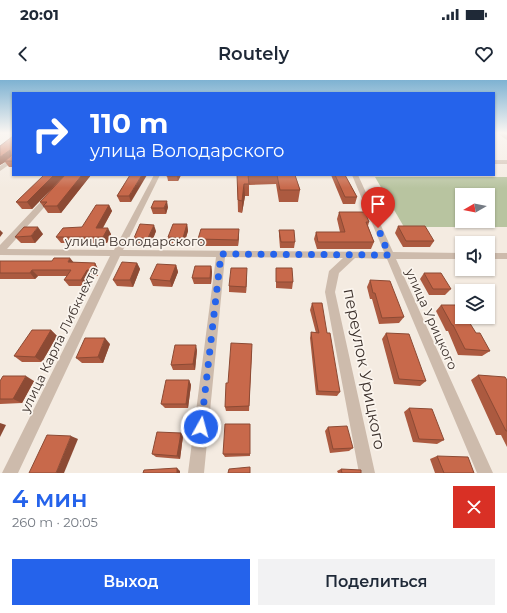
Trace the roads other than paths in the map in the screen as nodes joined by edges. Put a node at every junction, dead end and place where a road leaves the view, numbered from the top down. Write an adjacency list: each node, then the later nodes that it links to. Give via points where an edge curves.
1 (12, 160): 4 (street)
2 (495, 162): 3 (street)
3 (507, 162)
4 (0, 169)
5 (69, 176): 8 (street)
6 (156, 176): 9 (street, улица Карла Либкнехта)
7 (355, 176): 12 (street, улица Урицкого)
8 (0, 252): 9 (street, улица Володарского)
9 (116, 254): 10 (street, улица Володарского); 16 (street, улица Карла Либкнехта)
10 (221, 254): 11 (street, улица Володарского); 17 (street)
11 (353, 255): 12 (street, улица Володарского); 18 (street, переулок Урицкого, via 334,271 330,292)
12 (389, 255): 13 (street, улица Володарского); 19 (street, улица Урицкого)
13 (455, 256)
14 (495, 256): 15 (street)
15 (507, 256)
16 (10, 473)
17 (196, 473)
18 (367, 473)
19 (485, 473)

